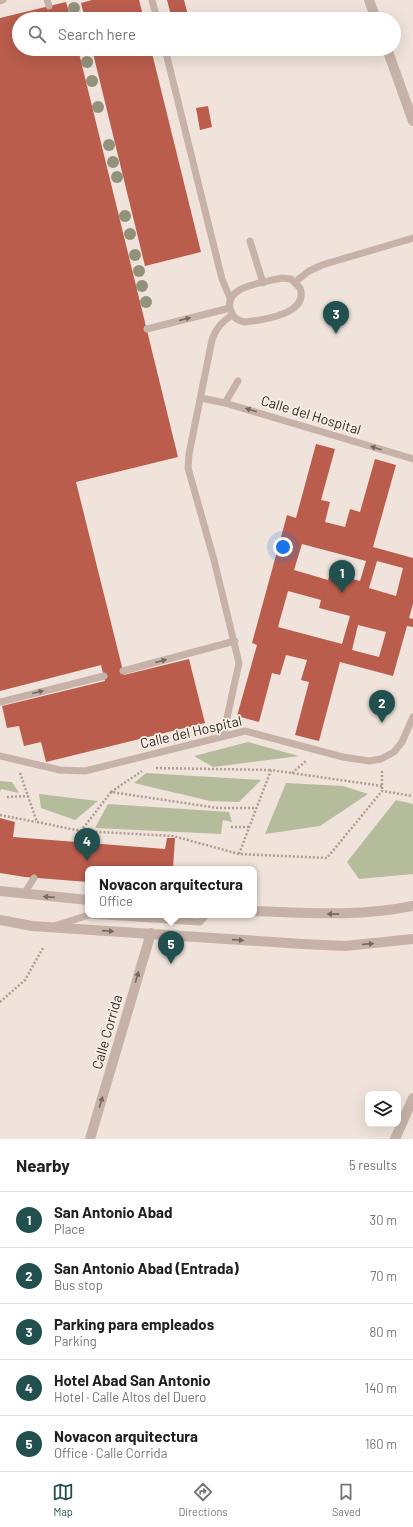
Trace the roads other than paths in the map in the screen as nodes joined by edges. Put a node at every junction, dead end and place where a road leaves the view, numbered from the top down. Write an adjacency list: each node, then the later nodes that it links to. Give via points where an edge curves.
1 (3, 0): 4 (lane)
2 (152, 0): 5 (lane)
3 (369, 0): 6 (street)
4 (0, 1)
5 (155, 12)
6 (373, 12)
7 (167, 56): 14 (lane, via 222,279)
8 (390, 56): 9 (street)
9 (413, 121)
10 (413, 238): 12 (lane, via 322,265)
11 (250, 241): 13 (lane)
12 (295, 282): 13 (lane, via 282,278); 15 (lane, via 300,288 301,297 298,306 290,312 245,322 240,321)
13 (263, 283): 14 (lane, via 237,290)
14 (230, 298): 15 (lane)
15 (231, 311): 16 (lane, one-way to 15); 18 (lane, via 215,330)
16 (147, 329)
17 (238, 382): 19 (lane)
18 (201, 398): 19 (lane, Calle del Hospital); 21 (lane, via 188,468)
19 (225, 403): 20 (lane, Calle del Hospital, one-way to 19)
20 (413, 459)
21 (235, 641): 22 (lane, one-way to 21); 26 (lane, via 239,663)
22 (123, 671)
23 (104, 676): 24 (lane, one-way to 23)
24 (0, 702)
25 (413, 717): 26 (lane, Calle del Hospital, via 402,742 394,752 381,759 369,761 343,757 245,731)
26 (223, 736): 27 (lane, Calle del Hospital, via 85,771 60,770)
27 (0, 756)
28 (34, 878): 30 (lane)
29 (0, 890): 30 (street)
30 (24, 894): 31 (street, one-way to 30)
31 (85, 900)
32 (413, 906): 33 (street, one-way to 33, via 382,912 346,914)
33 (257, 911)
34 (85, 916): 38 (lane)
35 (137, 918): 36 (lane, via 200,922)
36 (203, 918)
37 (0, 920): 38 (street)
38 (50, 927): 39 (street, one-way to 39)
39 (151, 933): 40 (street, one-way to 40, via 345,946); 42 (street, Calle Corrida, one-way to 39)
40 (413, 939)
41 (413, 1098): 43 (street)
42 (90, 1139)
43 (395, 1139)

